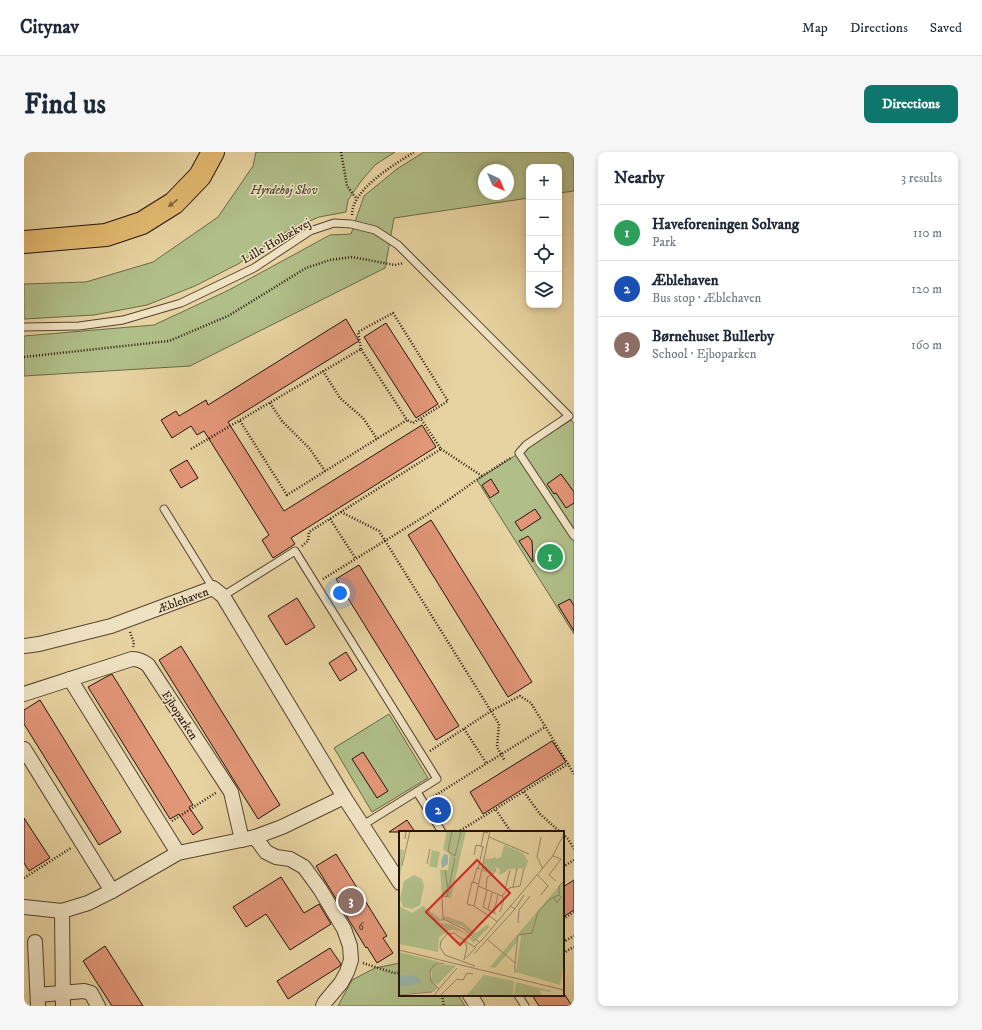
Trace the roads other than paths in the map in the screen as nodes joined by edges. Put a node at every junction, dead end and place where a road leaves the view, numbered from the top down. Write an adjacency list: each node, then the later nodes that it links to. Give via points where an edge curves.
1 (213, 152): 3 (highway, one-way to 3, via 200,176 174,203 142,223 106,234)
2 (24, 233): 3 (highway)
3 (60, 239): 4 (highway)
4 (24, 242)
5 (24, 327): 7 (lane, Lille Holbækvej, via 79,326 123,320 181,304 254,268 310,231 334,223 352,224 375,230 398,245 569,416 526,445 520,453)
6 (164, 509): 10 (lane)
7 (566, 524): 8 (lane); 9 (lane)
8 (574, 528)
9 (574, 536)
10 (218, 592): 11 (street, Æblehaven, via 111,626); 15 (lane, via 295,551 437,779); 16 (street, Æblehaven)
11 (24, 646)
12 (70, 679): 13 (street); 19 (street, Ejboparken, via 130,660 137,659 148,665 231,792); 20 (street)
13 (24, 694)
14 (24, 749): 22 (street)
15 (417, 792): 17 (lane); 18 (lane)
16 (344, 797): 17 (street, Æblehaven); 19 (street, via 282,827)
17 (363, 825): 21 (street, Æblehaven)
18 (441, 831)
19 (248, 838): 20 (street); 31 (street, Ejboparken, via 266,852 290,859 304,867 344,929 350,946 350,960 341,983)
20 (178, 853): 22 (street)
21 (399, 881)
22 (112, 891): 24 (street, via 88,903)
23 (24, 907): 24 (street)
24 (62, 911): 29 (street)
25 (35, 942): 28 (street)
26 (471, 996): 32 (street)
27 (519, 996): 33 (lane)
28 (38, 1000): 29 (street)
29 (63, 1000): 30 (street, via 84,991 91,993)
30 (98, 1006)
31 (323, 1006)
32 (477, 1006)
33 (525, 1006)

